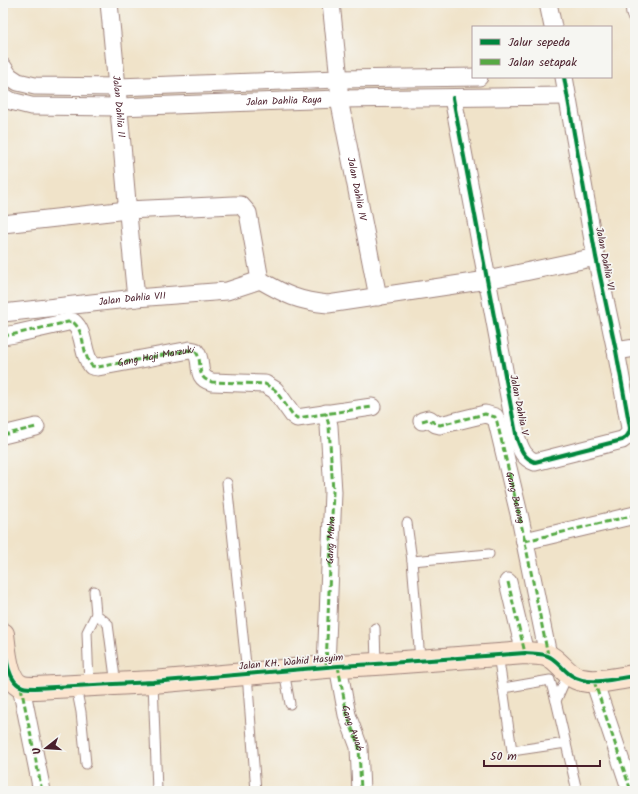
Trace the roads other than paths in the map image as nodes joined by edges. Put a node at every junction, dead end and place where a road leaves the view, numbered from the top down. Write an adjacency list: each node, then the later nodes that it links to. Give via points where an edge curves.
1 (109, 3): 9 (street, Jalan Dahlia II)
2 (331, 3): 8 (street, Jalan Dahlia IV)
3 (548, 3): 4 (street)
4 (553, 26)
5 (3, 67): 9 (street, Jalan Dahlia Raya, via 9,76 18,82 35,86)
6 (472, 77): 8 (street, Jalan Dahlia Raya)
7 (564, 78): 11 (street, Jalan Dahlia VI)
8 (339, 79): 9 (street, Jalan Dahlia Raya); 13 (street, Jalan Dahlia IV)
9 (118, 88): 14 (street, Jalan Dahlia II)
10 (3, 96): 14 (street, Jalan Dahlia Raya, via 11,101 31,106)
11 (566, 96): 12 (street, Jalan Dahlia Raya); 17 (street, Jalan Dahlia VI)
12 (453, 98): 13 (street, Jalan Dahlia Raya); 19 (street)
13 (339, 99): 14 (street, Jalan Dahlia Raya); 20 (street, Jalan Dahlia IV)
14 (119, 107): 15 (street, Jalan Dahlia II)
15 (127, 210): 16 (street); 18 (street, via 234,204 241,206 248,213); 21 (street, Jalan Dahlia II)
16 (3, 224)
17 (596, 257): 19 (street); 25 (street, Jalan Dahlia VI)
18 (260, 280): 20 (street, via 285,294 308,302 328,304); 21 (street, Jalan Dahlia VII, via 226,291)
19 (487, 280): 20 (street); 31 (street, Jalan Dahlia V, via 521,451 535,462)
20 (378, 297)
21 (136, 298): 22 (street, Jalan Dahlia VII)
22 (3, 313)
23 (3, 336): 27 (street, Gang Haji Marzuki, via 72,322 80,331 87,358 92,366 195,351 200,358 200,371 206,381 264,384 275,390 297,418)
24 (635, 348): 25 (street)
25 (616, 351): 31 (street, Jalan Dahlia VI, via 630,428 630,433)
26 (372, 407): 27 (street)
27 (326, 413): 48 (street, Gang Muha, via 333,492)
28 (422, 421): 35 (street, Gang Balong, via 429,419 440,425 485,414 495,417)
29 (36, 426): 30 (street)
30 (3, 435)
31 (622, 440)
32 (227, 483): 50 (lane)
33 (635, 515): 35 (street)
34 (407, 523): 37 (lane)
35 (525, 541): 45 (street, Gang Balong)
36 (489, 554): 37 (lane)
37 (412, 561): 46 (lane)
38 (508, 582): 43 (street)
39 (94, 591): 40 (lane)
40 (96, 614): 56 (lane, via 108,624); 57 (lane, via 87,632)
41 (375, 628): 47 (lane)
42 (3, 634): 55 (street)
43 (525, 653): 44 (street, Jalan KH. Wahid Hasyim); 45 (street, Jalan KH. Wahid Hasyim)
44 (498, 654): 46 (street, Jalan KH. Wahid Hasyim); 58 (lane)
45 (548, 655): 51 (street)
46 (420, 660): 47 (street, Jalan KH. Wahid Hasyim)
47 (376, 664): 48 (street, Jalan KH. Wahid Hasyim)
48 (332, 666): 49 (street, Jalan KH. Wahid Hasyim); 66 (street, Gang Awab, via 359,747)
49 (284, 671): 50 (street, Jalan KH. Wahid Hasyim); 60 (lane)
50 (246, 674): 54 (street, Jalan KH. Wahid Hasyim); 65 (lane)
51 (568, 674): 53 (street, via 581,680); 59 (lane)
52 (635, 676): 53 (street)
53 (594, 681): 68 (street)
54 (152, 682): 56 (street, Jalan KH. Wahid Hasyim); 64 (lane)
55 (13, 685): 57 (street, Jalan KH. Wahid Hasyim, via 35,688); 63 (street)
56 (116, 685): 57 (street, Jalan KH. Wahid Hasyim)
57 (83, 687): 62 (lane, via 81,712)
58 (503, 688): 59 (lane, via 550,680); 61 (lane, via 512,751)
59 (556, 701): 61 (lane)
60 (290, 704)
61 (566, 743): 67 (lane)
62 (86, 764)
63 (42, 791)
64 (157, 791)
65 (256, 791)
66 (361, 791)
67 (577, 791)
68 (631, 791)

